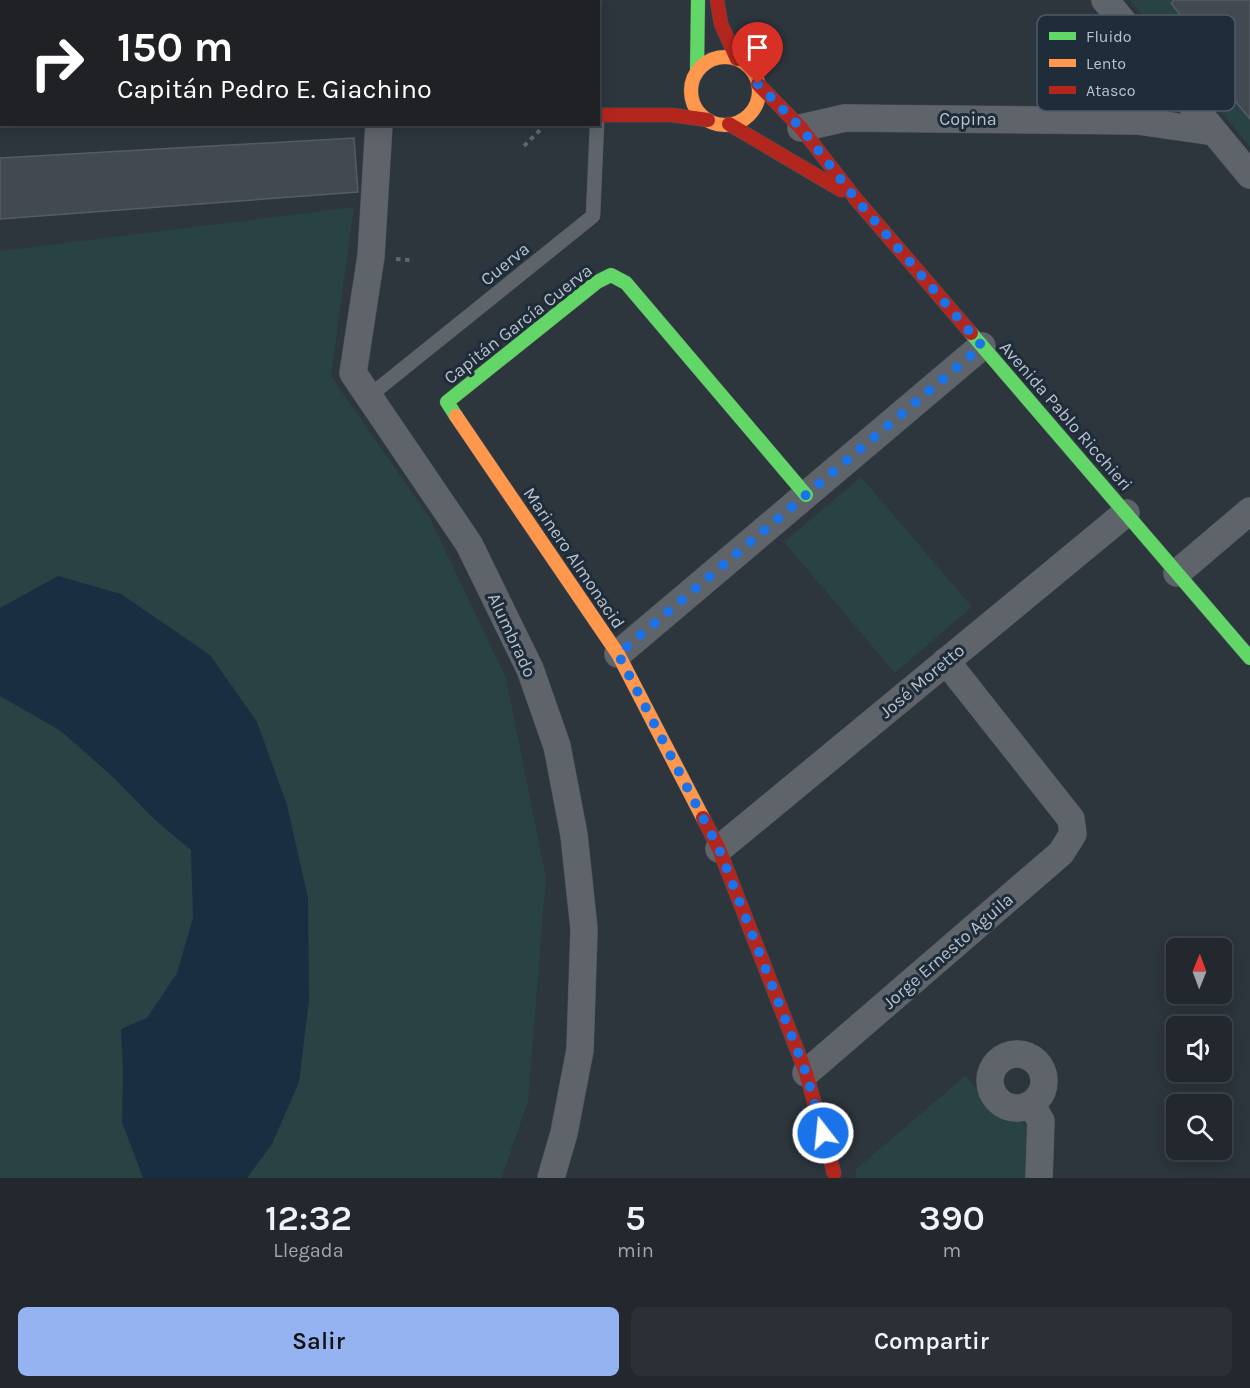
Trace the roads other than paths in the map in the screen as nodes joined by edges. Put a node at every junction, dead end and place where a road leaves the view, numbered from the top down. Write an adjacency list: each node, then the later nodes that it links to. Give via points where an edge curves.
1 (698, 0): 6 (main road)
2 (717, 0): 5 (main road, via 721,27)
3 (1106, 0): 4 (street)
4 (1118, 15)
5 (737, 59): 6 (main road, via 715,58); 7 (main road, via 747,65)
6 (694, 76): 8 (main road); 12 (main road, via 693,104)
7 (758, 84): 14 (main road, via 758,95 749,115); 17 (main road, Avenida Pablo Ricchieri)
8 (677, 92)
9 (1158, 111): 13 (street, Copina)
10 (1197, 111): 18 (street)
11 (600, 116): 12 (main road, via 672,115)
12 (708, 120): 14 (main road)
13 (1137, 121): 17 (street, Copina, via 845,118); 18 (street, Copina)
14 (729, 124): 20 (main road, Avenida Pablo Ricchieri)
15 (380, 126): 22 (street, Alumbrado, via 371,256 353,373)
16 (597, 126): 22 (lane, Cuerva, via 593,216)
17 (801, 128): 20 (main road, Avenida Pablo Ricchieri)
18 (1214, 132): 19 (street)
19 (1250, 175)
20 (855, 198): 21 (main road, Avenida Pablo Ricchieri)
21 (982, 346): 24 (street); 26 (main road, Avenida Pablo Ricchieri)
22 (368, 397): 35 (street, Alumbrado, via 469,544 530,669 557,746 574,835 584,929 580,1050 564,1133)
23 (447, 402): 24 (main road, Capitán García Cuerva, via 597,282 611,275 626,283); 28 (main road, Marinero Almonacid)
24 (806, 495): 28 (street)
25 (1250, 511): 27 (street)
26 (1126, 513): 27 (main road, Avenida Pablo Ricchieri); 30 (street, José Moretto)
27 (1177, 573): 29 (main road, Avenida Pablo Ricchieri)
28 (618, 654): 31 (main road, Marinero Almonacid)
29 (1250, 658)
30 (946, 661): 31 (street, José Moretto); 32 (street, Jorge Ernesto Aguila, via 1071,819 1073,834 1061,853)
31 (719, 849): 32 (main road, Marinero Almonacid)
32 (806, 1073): 34 (main road, Marinero Almonacid)
33 (1031, 1104): 36 (street, via 1041,1121)
34 (834, 1173)
35 (550, 1178)
36 (1039, 1178)

